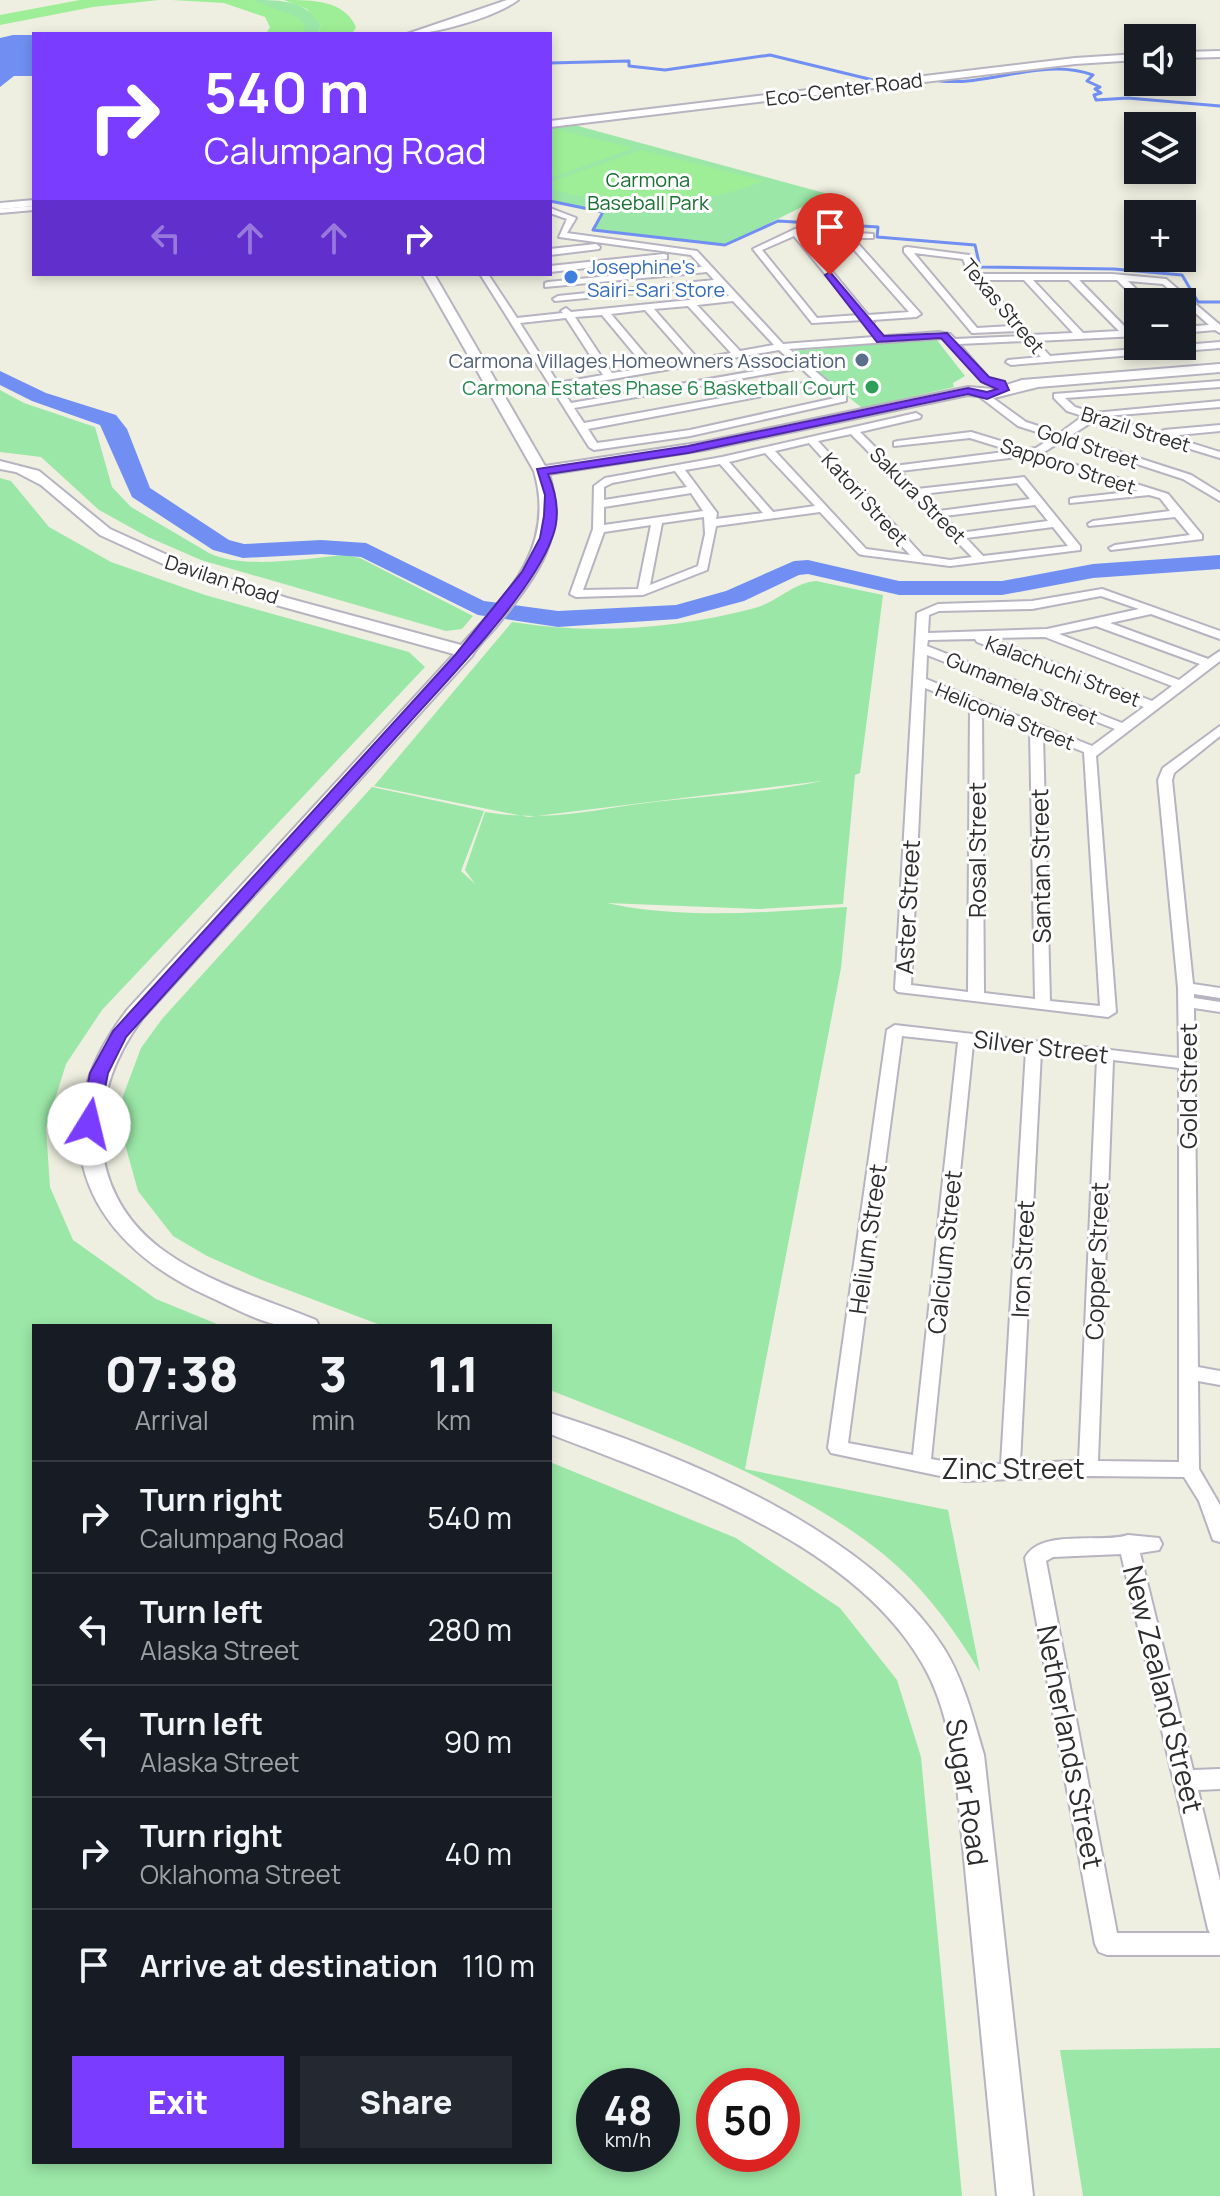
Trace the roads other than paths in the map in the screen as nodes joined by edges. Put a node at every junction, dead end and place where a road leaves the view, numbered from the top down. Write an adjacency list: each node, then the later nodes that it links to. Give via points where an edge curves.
1 (514, 0): 2 (main road)
2 (419, 32)
3 (1220, 54): 4 (main road)
4 (1196, 55)
5 (1124, 58): 6 (main road, Eco-Center Road)
6 (552, 124)
7 (32, 206): 8 (main road)
8 (0, 209)
9 (552, 211): 10 (street)
10 (572, 218): 11 (street); 13 (street)
11 (552, 221)
12 (795, 232): 14 (street); 38 (street); 38 (street, via 757,249 815,321)
13 (562, 235): 15 (street); 17 (street)
14 (846, 235): 16 (street); 38 (street, via 916,314)
15 (552, 236)
16 (870, 236)
17 (620, 245): 18 (street); 19 (street)
18 (552, 252)
19 (694, 253): 20 (street); 21 (street)
20 (552, 269)
21 (709, 269): 29 (street); 30 (street)
22 (429, 276): 85 (main road)
23 (485, 276): 39 (street)
24 (542, 276): 30 (street)
25 (974, 277): 26 (street); 41 (street, Texas Street); 41 (street, Texas Street, via 966,257 957,253 907,250 975,331)
26 (1026, 277): 27 (street); 45 (street)
27 (1071, 277): 28 (street); 40 (street)
28 (1120, 278): 31 (street); 42 (street, via 1166,282)
29 (722, 282): 32 (street); 33 (street)
30 (548, 285): 33 (street)
31 (1130, 288)
32 (736, 298): 34 (street); 49 (street)
33 (558, 299): 37 (street)
34 (691, 303): 35 (street); 51 (street)
35 (647, 307): 36 (street); 53 (street)
36 (605, 312): 37 (street); 57 (street)
37 (569, 316): 39 (street); 58 (street)
38 (866, 318): 46 (street)
39 (514, 321): 61 (street)
40 (1124, 326)
41 (1020, 328): 47 (street, Texas Street)
42 (1218, 328): 43 (street)
43 (1196, 329)
44 (1124, 334): 45 (street)
45 (1082, 337): 47 (street)
46 (881, 339): 49 (street); 50 (street, via 944,335)
47 (1032, 340): 50 (street); 52 (street, Texas Street)
48 (1220, 345): 52 (street)
49 (781, 347): 51 (street); 55 (street)
50 (957, 350): 62 (street)
51 (736, 353): 53 (street)
52 (1048, 359): 54 (street)
53 (695, 361): 57 (street)
54 (1011, 362)
55 (804, 365): 59 (street); 65 (street)
56 (1220, 368): 63 (main road)
57 (652, 369): 58 (street)
58 (609, 376): 61 (street)
59 (824, 382): 70 (street); 70 (street, via 843,399 690,433 594,447)
60 (1220, 384): 68 (street, Brazil Street, via 1057,396 1071,409)
61 (556, 386): 65 (street)
62 (978, 386): 63 (main road); 66 (street, Gold Street); 85 (main road, via 693,448)
63 (1001, 389): 66 (street)
64 (1220, 404): 68 (street)
65 (569, 406): 70 (street)
66 (1000, 409): 74 (street, Gold Street, via 1015,421)
67 (916, 416): 69 (street)
68 (1094, 416): 73 (street, Brazil Street); 74 (street)
69 (901, 420): 72 (street); 76 (street)
70 (581, 427)
71 (1220, 428): 73 (street)
72 (854, 431): 75 (street); 84 (street, Sakura Street)
73 (1154, 434): 80 (street, Brazil Street)
74 (1057, 436): 79 (street, via 1039,451); 91 (street, Gold Street, via 1187,477)
75 (811, 440): 78 (street); 106 (street, Katori Street)
76 (919, 441): 77 (street, Sapporo Street); 79 (street, Sapporo Street, via 971,435)
77 (898, 444)
78 (768, 450): 81 (street); 95 (street)
79 (1027, 452): 84 (street); 86 (street, Sapporo Street)
80 (1220, 452)
81 (722, 460): 83 (street); 98 (street)
82 (0, 465): 115 (main road, Davilan Road, via 37,472 98,527 180,566)
83 (678, 468): 88 (street); 94 (street, via 609,480 599,486)
84 (893, 469): 89 (street, Sakura Street)
85 (541, 471): 115 (main road, via 551,495 546,538 507,601)
86 (1093, 474): 87 (street); 90 (street, Sapporo Street)
87 (1060, 477)
88 (694, 489): 94 (street); 99 (street)
89 (916, 492): 92 (street, via 1020,479); 97 (street, Sakura Street)
90 (1152, 493): 93 (street); 96 (street, Sapporo Street, via 1164,496)
91 (1220, 498)
92 (1038, 501): 97 (street); 101 (street)
93 (1074, 501)
94 (600, 504): 103 (street)
95 (819, 509): 98 (street); 106 (street, via 863,552)
96 (1178, 513): 102 (street); 105 (street, Sapporo Street, via 1198,537)
97 (938, 514): 104 (street, Sakura Street)
98 (771, 516): 99 (street)
99 (712, 518): 100 (street); 108 (street, via 703,568)
100 (657, 521): 103 (street); 108 (street)
101 (1056, 523): 104 (street); 107 (street, via 1076,548)
102 (1093, 524)
103 (599, 529): 108 (street, via 576,594)
104 (959, 536): 107 (street, Sakura Street)
105 (1115, 548)
106 (919, 558): 107 (street)
107 (981, 560)
108 (643, 592)
109 (1152, 610): 110 (street); 112 (street, Aster Street); 114 (street, Aster Street, via 1102,592 1032,605 938,608 923,613)
110 (1100, 623): 111 (street); 116 (street)
111 (1047, 633): 113 (street); 118 (street)
112 (1220, 635)
113 (972, 636): 114 (street); 120 (street, Kalachuchi Street)
114 (922, 643): 117 (street, Aster Street); 122 (street, Gumamela Street)
115 (466, 652): 135 (main road, via 135,1014 107,1054 92,1095 89,1124 97,1172 125,1227 149,1252 185,1275)
116 (1214, 659): 118 (street)
117 (919, 681): 119 (street, Heliconia Street); 127 (street, Aster Street, via 903,989)
118 (1181, 685): 120 (street)
119 (976, 703): 121 (street, Heliconia Street); 127 (street, Rosal Street)
120 (1154, 706): 122 (street)
121 (1036, 728): 124 (street, Heliconia Street); 128 (street, Santan Street)
122 (1123, 728): 124 (street)
123 (1220, 730): 126 (street, Gold Street, via 1168,771 1165,780)
124 (1092, 751): 128 (street, Aster Street, via 1108,1012)
125 (1220, 993): 126 (street)
126 (1186, 995): 129 (street); 134 (street, Gold Street)
127 (976, 997): 128 (street, Aster Street)
128 (1043, 1005)
129 (1220, 1007)
130 (895, 1030): 131 (street, Silver Street); 139 (street, Helium Street)
131 (966, 1037): 132 (street, Silver Street); 140 (street, Calcium Street)
132 (1034, 1046): 133 (street, Silver Street); 143 (street, Iron Street)
133 (1105, 1054): 134 (street, Silver Street); 141 (street, Copper Street)
134 (1187, 1064): 136 (street, Gold Street)
135 (302, 1324)
136 (1187, 1372): 137 (street); 142 (street, Gold Street)
137 (1220, 1378)
138 (552, 1424): 151 (main road, Sugar Road, via 788,1526 885,1599 932,1654 953,1699 969,1755)
139 (838, 1448): 140 (street, Zinc Street)
140 (921, 1466): 143 (street, Zinc Street, via 964,1473)
141 (1088, 1468): 142 (street, Zinc Street); 143 (street, Zinc Street)
142 (1189, 1470): 144 (street, via 1208,1499)
143 (1010, 1472)
144 (1220, 1534)
145 (1128, 1543): 146 (street, Netherlands Street); 148 (street, New Zealand Street); 150 (street, Netherlands Street, via 1049,1549 1035,1558 1107,1944)
146 (1152, 1544)
147 (1220, 1779): 148 (street)
148 (1187, 1780): 149 (street, New Zealand Street)
149 (1220, 1929)
150 (1220, 1944)
151 (1015, 2196)

